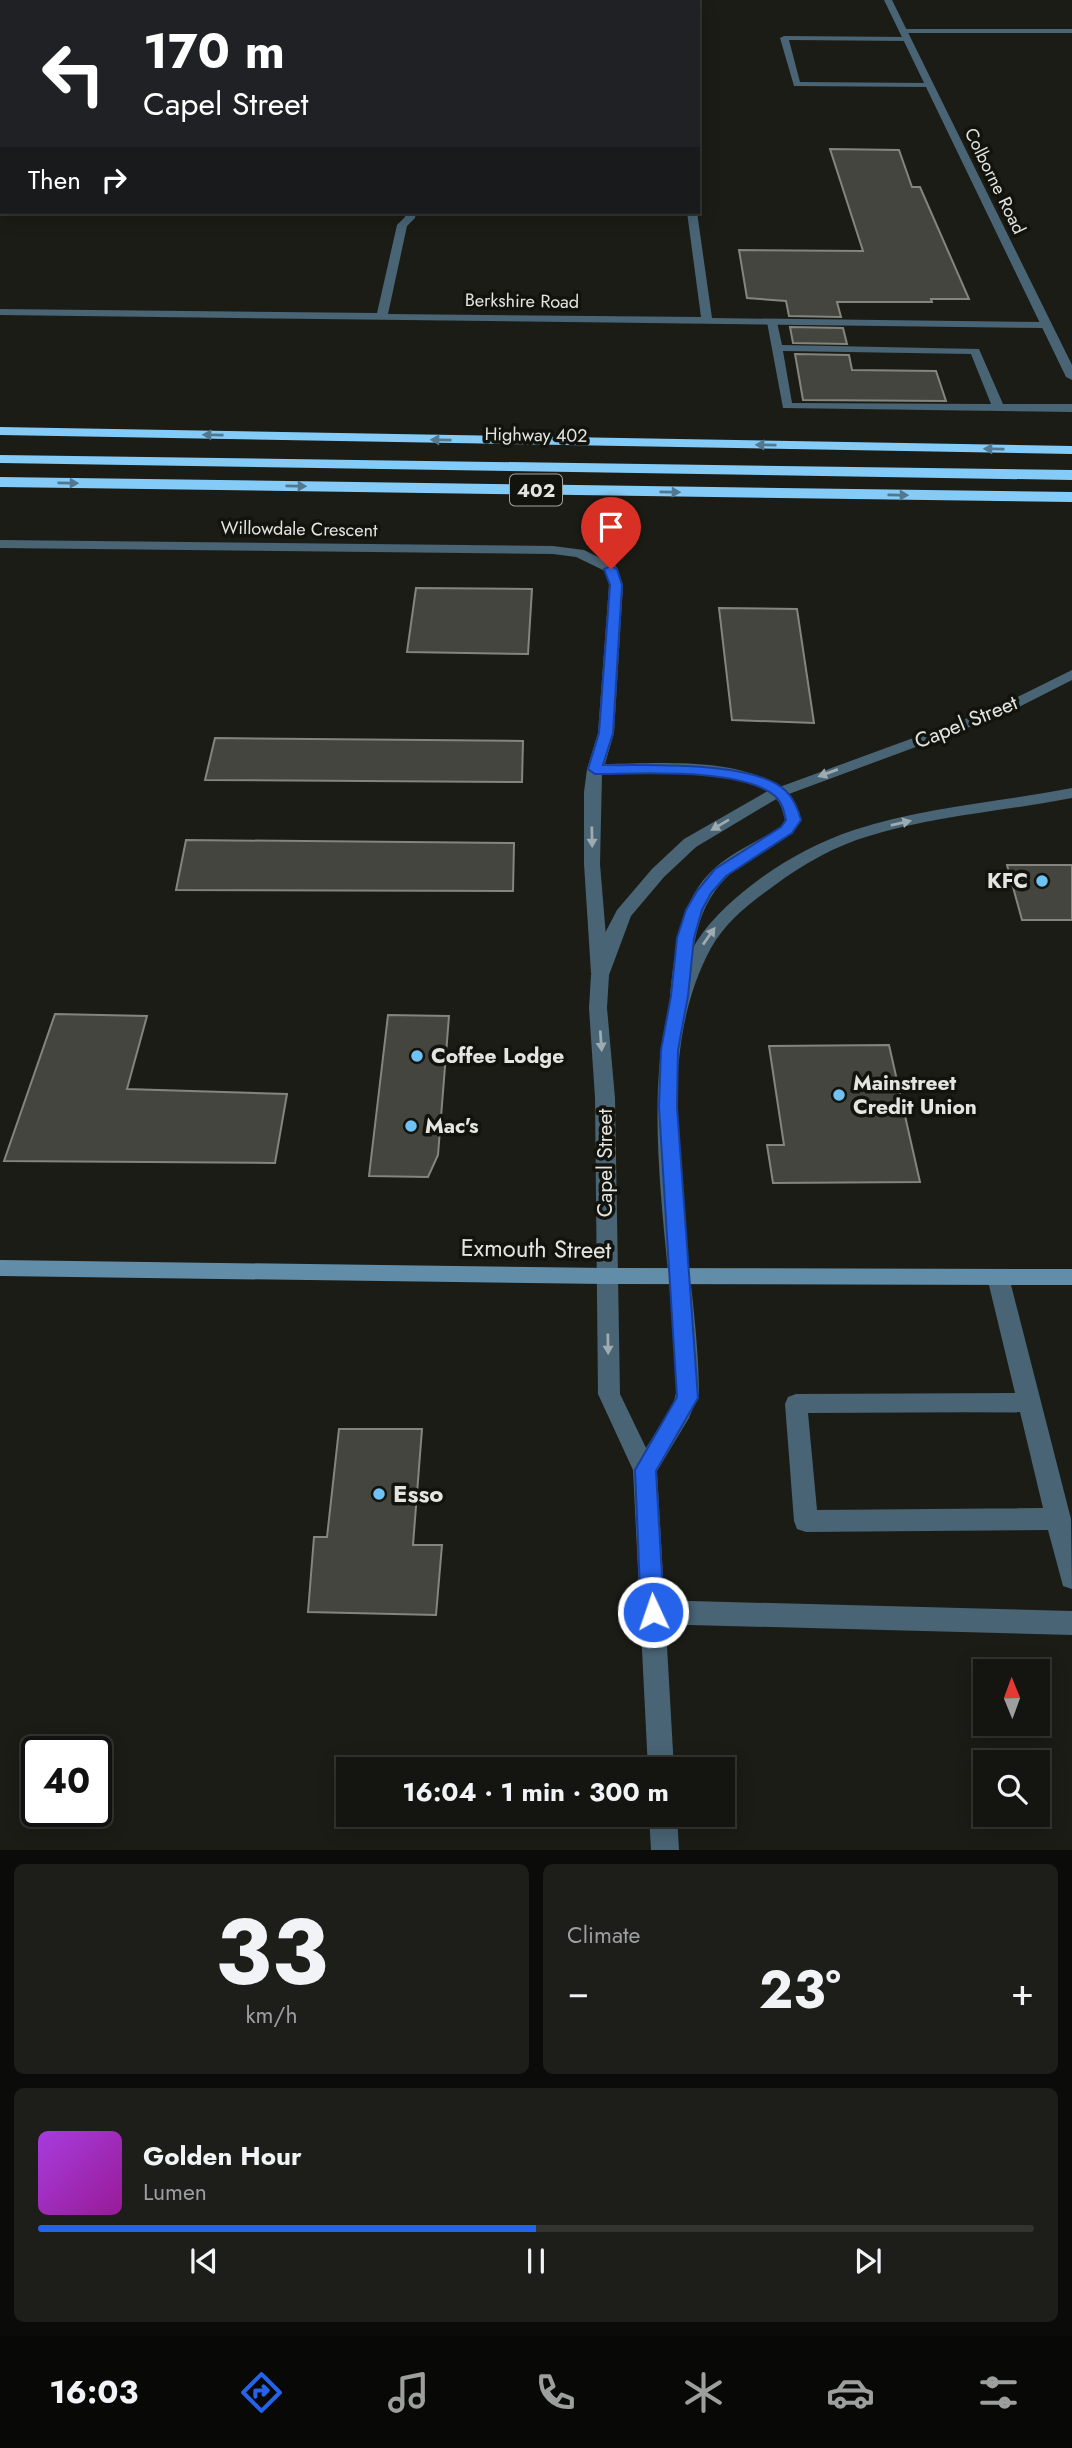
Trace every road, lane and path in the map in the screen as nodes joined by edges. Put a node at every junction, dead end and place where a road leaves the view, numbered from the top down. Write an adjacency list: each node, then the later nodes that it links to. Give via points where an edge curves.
1 (888, 0): 3 (street, Colborne Road)
2 (1072, 31): 3 (street)
3 (905, 35): 4 (street, Colborne Road); 4 (street, via 784,38 797,84)
4 (929, 85): 11 (street, Colborne Road)
5 (411, 214): 8 (street, via 402,225)
6 (692, 214): 9 (street)
7 (0, 312): 8 (street, Berkshire Road)
8 (382, 317): 9 (street, Berkshire Road)
9 (707, 321): 10 (street, Berkshire Road)
10 (772, 322): 11 (street, Berkshire Road); 12 (street)
11 (1044, 325): 13 (street, Colborne Road)
12 (777, 348): 14 (street, via 975,351); 14 (street, via 788,406)
13 (1072, 377)
14 (998, 407): 15 (street)
15 (1072, 408)
16 (0, 431): 19 (highway, one-way to 16)
17 (0, 447): 19 (highway, Highway 402 / 402)
18 (0, 459): 19 (highway)
19 (1069, 460)
20 (0, 482): 21 (highway, 402, one-way to 21)
21 (1072, 497)
22 (0, 544): 23 (street, Willowdale Crescent, via 553,550 579,553)
23 (596, 561): 25 (street, Capel Street, via 611,569 616,585 606,733)
24 (1072, 674): 26 (street, Capel Street, one-way to 26, via 1000,711)
25 (595, 769): 26 (street, via 743,776); 28 (street, Capel Street, one-way to 28, via 592,864)
26 (779, 792): 28 (street, Capel Street, one-way to 28, via 690,844 658,873 623,914); 29 (street, via 793,820 787,830 720,873 694,910 685,938)
27 (1072, 793): 29 (street, one-way to 27, via 695,957 731,908 761,883 828,846 905,822)
28 (600, 973): 31 (street, Capel Street, one-way to 31)
29 (680, 996): 32 (street, via 670,1050 668,1107)
30 (0, 1268): 31 (main road, Exmouth Street)
31 (606, 1276): 32 (main road, Exmouth Street); 36 (street, Capel Street, one-way to 36, via 609,1394)
32 (679, 1276): 33 (main road, Exmouth Street); 36 (street, via 687,1398)
33 (998, 1278): 34 (main road, Exmouth Street); 35 (street)
34 (1072, 1278)
35 (1029, 1402): 37 (street); 37 (street, via 796,1404 806,1521)
36 (645, 1470): 39 (street, Capel Street)
37 (1059, 1519): 38 (street)
38 (1072, 1578)
39 (653, 1612): 40 (street); 41 (street, Capel Street)
40 (1072, 1623)
41 (660, 1757)
42 (664, 1827): 43 (street)
43 (665, 1850)

